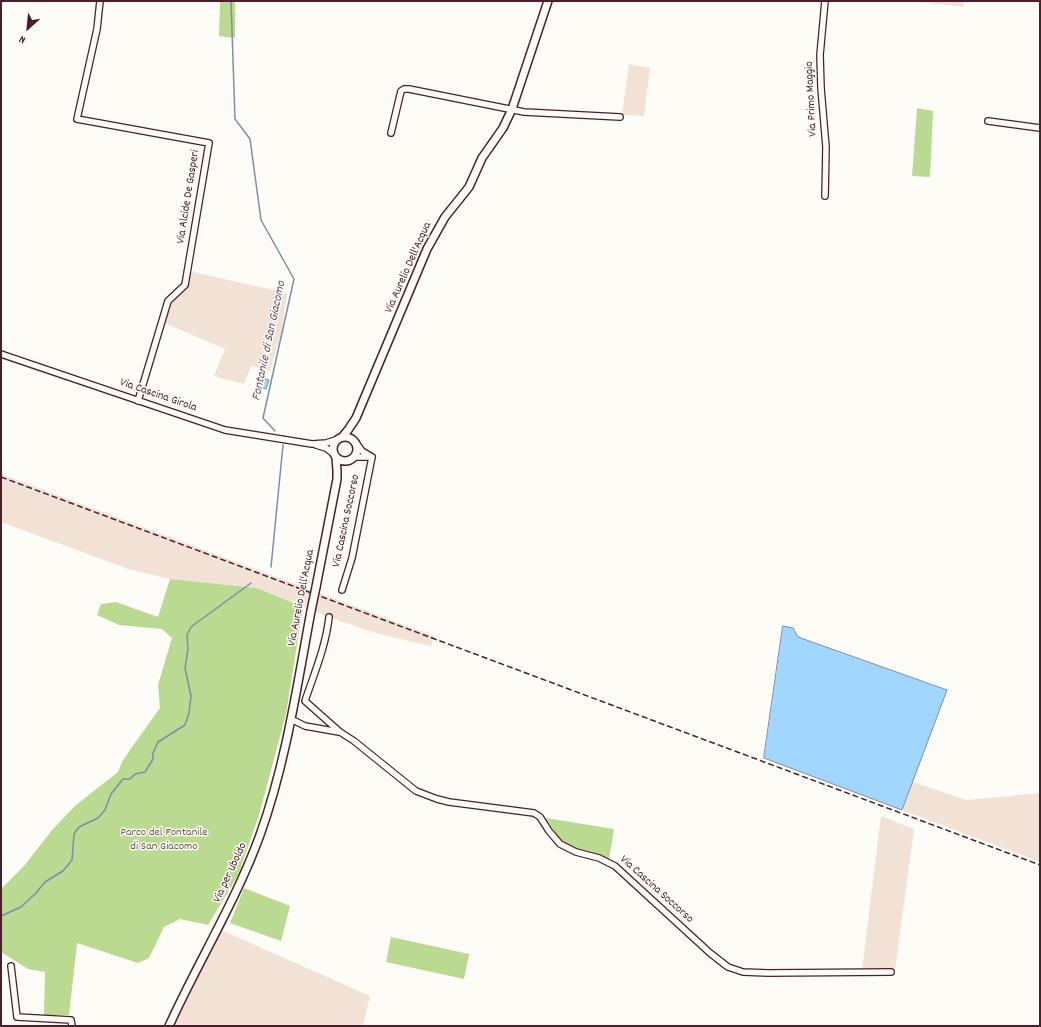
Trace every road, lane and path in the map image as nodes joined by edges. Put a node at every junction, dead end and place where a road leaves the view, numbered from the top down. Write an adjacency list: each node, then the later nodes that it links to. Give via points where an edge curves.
1 (100, 1): 11 (street, Via Alcide De Gasperi, via 97,29 76,120 208,143 185,285 168,301)
2 (548, 1): 4 (street, Via Aurelio Dell'Acqua)
3 (825, 1): 9 (street, Via Primo Maggio, via 820,55 826,147)
4 (512, 109): 5 (street, via 537,114); 8 (street, via 404,89 401,91); 12 (street, Via Aurelio Dell'Acqua, via 503,128 482,158 469,187 445,217 430,244)
5 (620, 117)
6 (988, 121): 7 (street)
7 (1040, 128)
8 (391, 133)
9 (825, 196)
10 (1, 354): 11 (street, Via Cascina Girola)
11 (138, 401): 16 (street, Via Cascina Girola, via 225,430)
12 (356, 418): 13 (street, Via Aurelio Dell'Acqua); 15 (street, Via Aurelio Dell'Acqua, via 353,428)
13 (343, 436): 14 (street); 15 (street)
14 (336, 440): 16 (street, Via Cascina Girola); 17 (street, via 333,447)
15 (355, 442): 18 (street, via 362,451); 19 (street, via 358,451)
16 (312, 444): 17 (street, Via Cascina Girola, via 326,448)
17 (335, 455): 19 (street, via 344,461); 20 (street, Via Aurelio Dell'Acqua)
18 (372, 457): 19 (street, Via Cascina Soccorso); 21 (street, Via Cascina Soccorso, via 352,558)
19 (352, 459): 20 (street, Via Aurelio Dell'Acqua)
20 (337, 479): 23 (street, Via Aurelio Dell'Acqua, bridge)
21 (342, 590)
22 (329, 617): 24 (street, Via Cascina Soccorso, via 328,628 305,701)
23 (290, 722): 24 (street, Via Cascina Soccorso, via 298,727); 28 (street, Via per Uboldo, via 278,779 256,846)
24 (340, 732): 26 (street, Via Cascina Soccorso, via 416,791 449,802 538,815 560,844 615,866 728,967 743,972 768,973)
25 (11, 966): 27 (street, via 17,1017 71,1020)
26 (891, 972)
27 (72, 1026)
28 (169, 1026)

